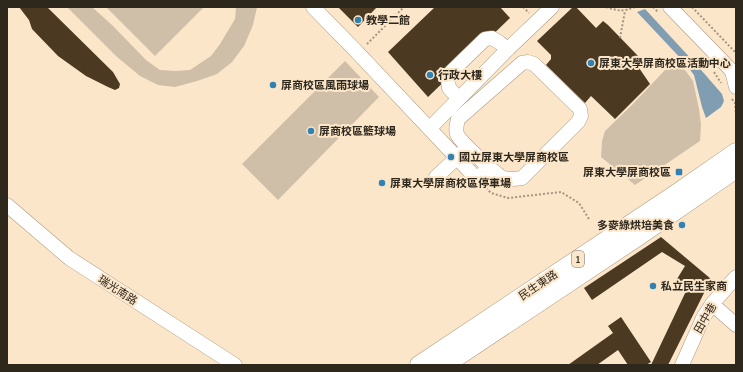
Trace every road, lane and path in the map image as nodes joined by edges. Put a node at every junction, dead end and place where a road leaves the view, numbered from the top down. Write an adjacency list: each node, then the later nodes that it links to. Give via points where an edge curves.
1 (313, 7): 19 (street)
2 (404, 7): 11 (path)
3 (552, 7): 12 (street)
4 (606, 7): 9 (path)
5 (635, 7): 9 (path)
6 (653, 7): 8 (path)
7 (692, 7): 13 (path)
8 (665, 10): 15 (street)
9 (625, 11): 10 (path)
10 (620, 38)
11 (365, 46)
12 (508, 49): 17 (street); 17 (street, via 492,38 485,39 451,72 449,88)
13 (736, 53)
14 (714, 72): 16 (path)
15 (734, 72): 16 (street)
16 (730, 89): 18 (path)
17 (458, 98): 19 (street)
18 (736, 114)
19 (430, 128): 22 (street)
20 (468, 147): 22 (street); 23 (street); 23 (street, via 456,133 458,119 522,63 534,64 580,109 578,122 522,178 503,178)
21 (736, 152): 33 (main road, 民生東路 / 1)
22 (457, 158): 25 (street); 26 (street)
23 (489, 167): 26 (street)
24 (736, 169): 34 (main road, 民生東路 / 1)
25 (436, 177)
26 (477, 179): 28 (path, via 491,193 508,198 561,192 579,203)
27 (7, 205): 32 (street, 瑞光南路, via 69,258)
28 (589, 219)
29 (736, 277): 30 (street, 田中巷)
30 (712, 304): 31 (street); 35 (street, 田中巷)
31 (736, 325)
32 (235, 365)
33 (419, 365)
34 (445, 365)
35 (682, 365)

